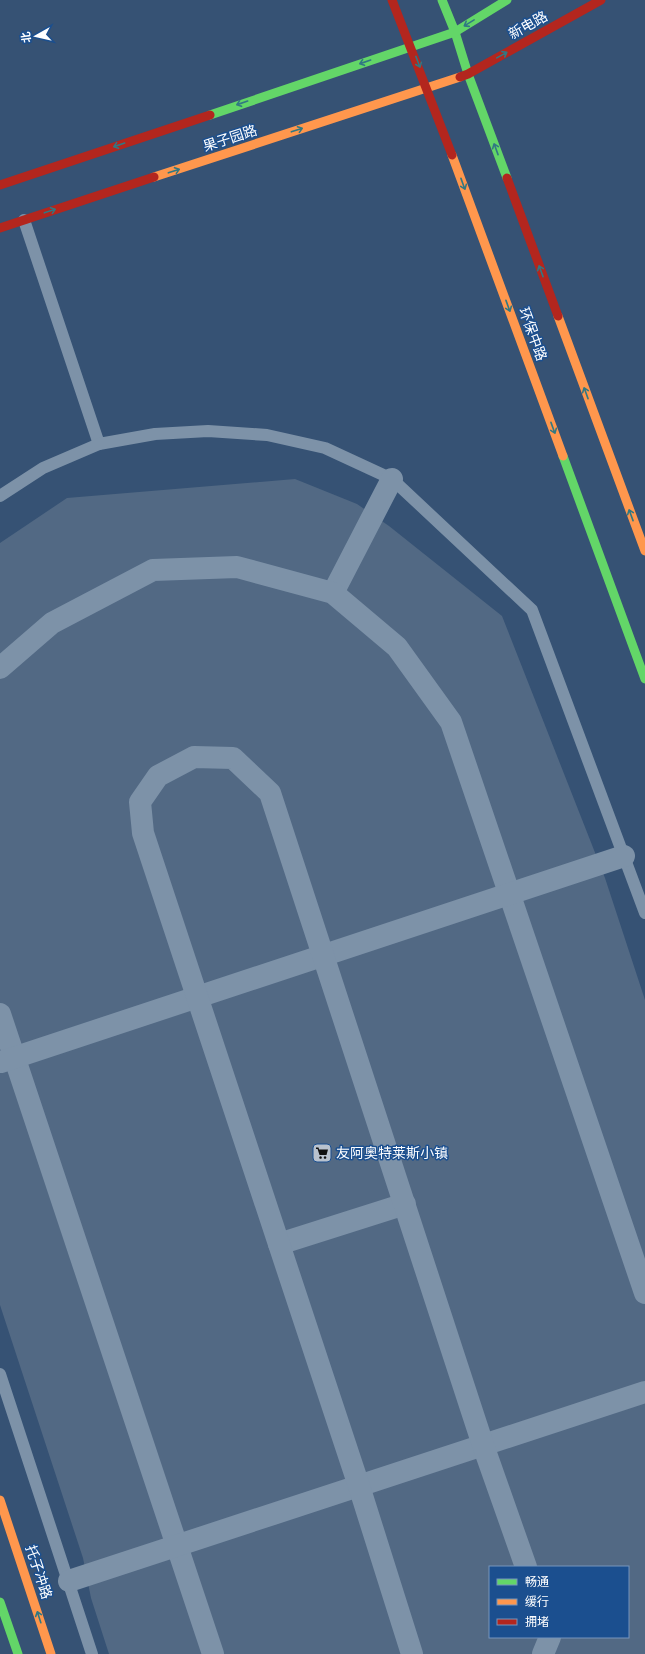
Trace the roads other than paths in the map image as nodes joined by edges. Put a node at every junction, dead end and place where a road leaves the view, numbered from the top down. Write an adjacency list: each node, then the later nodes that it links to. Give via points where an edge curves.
1 (392, 0): 6 (main road, 环保中路)
2 (442, 0): 5 (main road)
3 (507, 0): 5 (main road, one-way to 5)
4 (602, 0): 7 (main road, 新电路, one-way to 4)
5 (455, 32): 6 (main road, 果子园路); 7 (main road)
6 (412, 46): 8 (main road, 环保中路, one-way to 8); 9 (main road, 果子园路, one-way to 9)
7 (468, 74): 8 (main road, 果子园路); 15 (main road, one-way to 7)
8 (427, 88): 10 (main road, 果子园路, one-way to 8); 18 (main road, 环保中路, one-way to 18)
9 (0, 185)
10 (24, 220): 11 (main road, 果子园路); 12 (lane)
11 (0, 228)
12 (99, 444): 13 (lane, via 178,432 208,431 267,435 325,448); 14 (lane, via 43,468)
13 (392, 479): 16 (street); 19 (lane, via 532,610)
14 (0, 496)
15 (645, 551)
16 (333, 593): 17 (street, via 237,567 153,570 52,623); 20 (street, via 397,647 452,722)
17 (0, 668)
18 (645, 679)
19 (624, 856): 20 (street); 21 (lane)
20 (510, 894): 22 (street); 28 (street)
21 (645, 914)
22 (324, 955): 23 (street); 23 (street, via 270,793 233,758 194,757 158,776 140,802 143,833); 26 (street)
23 (198, 997): 25 (street); 27 (street)
24 (0, 1014): 25 (street)
25 (7, 1060): 34 (street)
26 (405, 1204): 27 (street); 31 (street)
27 (279, 1244): 32 (street)
28 (645, 1293)
29 (0, 1374): 36 (lane)
30 (645, 1392): 31 (street)
31 (484, 1445): 32 (street); 35 (street)
32 (359, 1486): 34 (street); 43 (street)
33 (0, 1500): 40 (main road, 托子冲路, one-way to 33)
34 (176, 1546): 36 (street); 42 (street)
35 (526, 1566)
36 (69, 1582): 41 (lane)
37 (0, 1602): 39 (main road)
38 (550, 1638): 44 (street)
39 (18, 1654)
40 (51, 1654)
41 (92, 1654)
42 (213, 1654)
43 (412, 1654)
44 (543, 1654)

